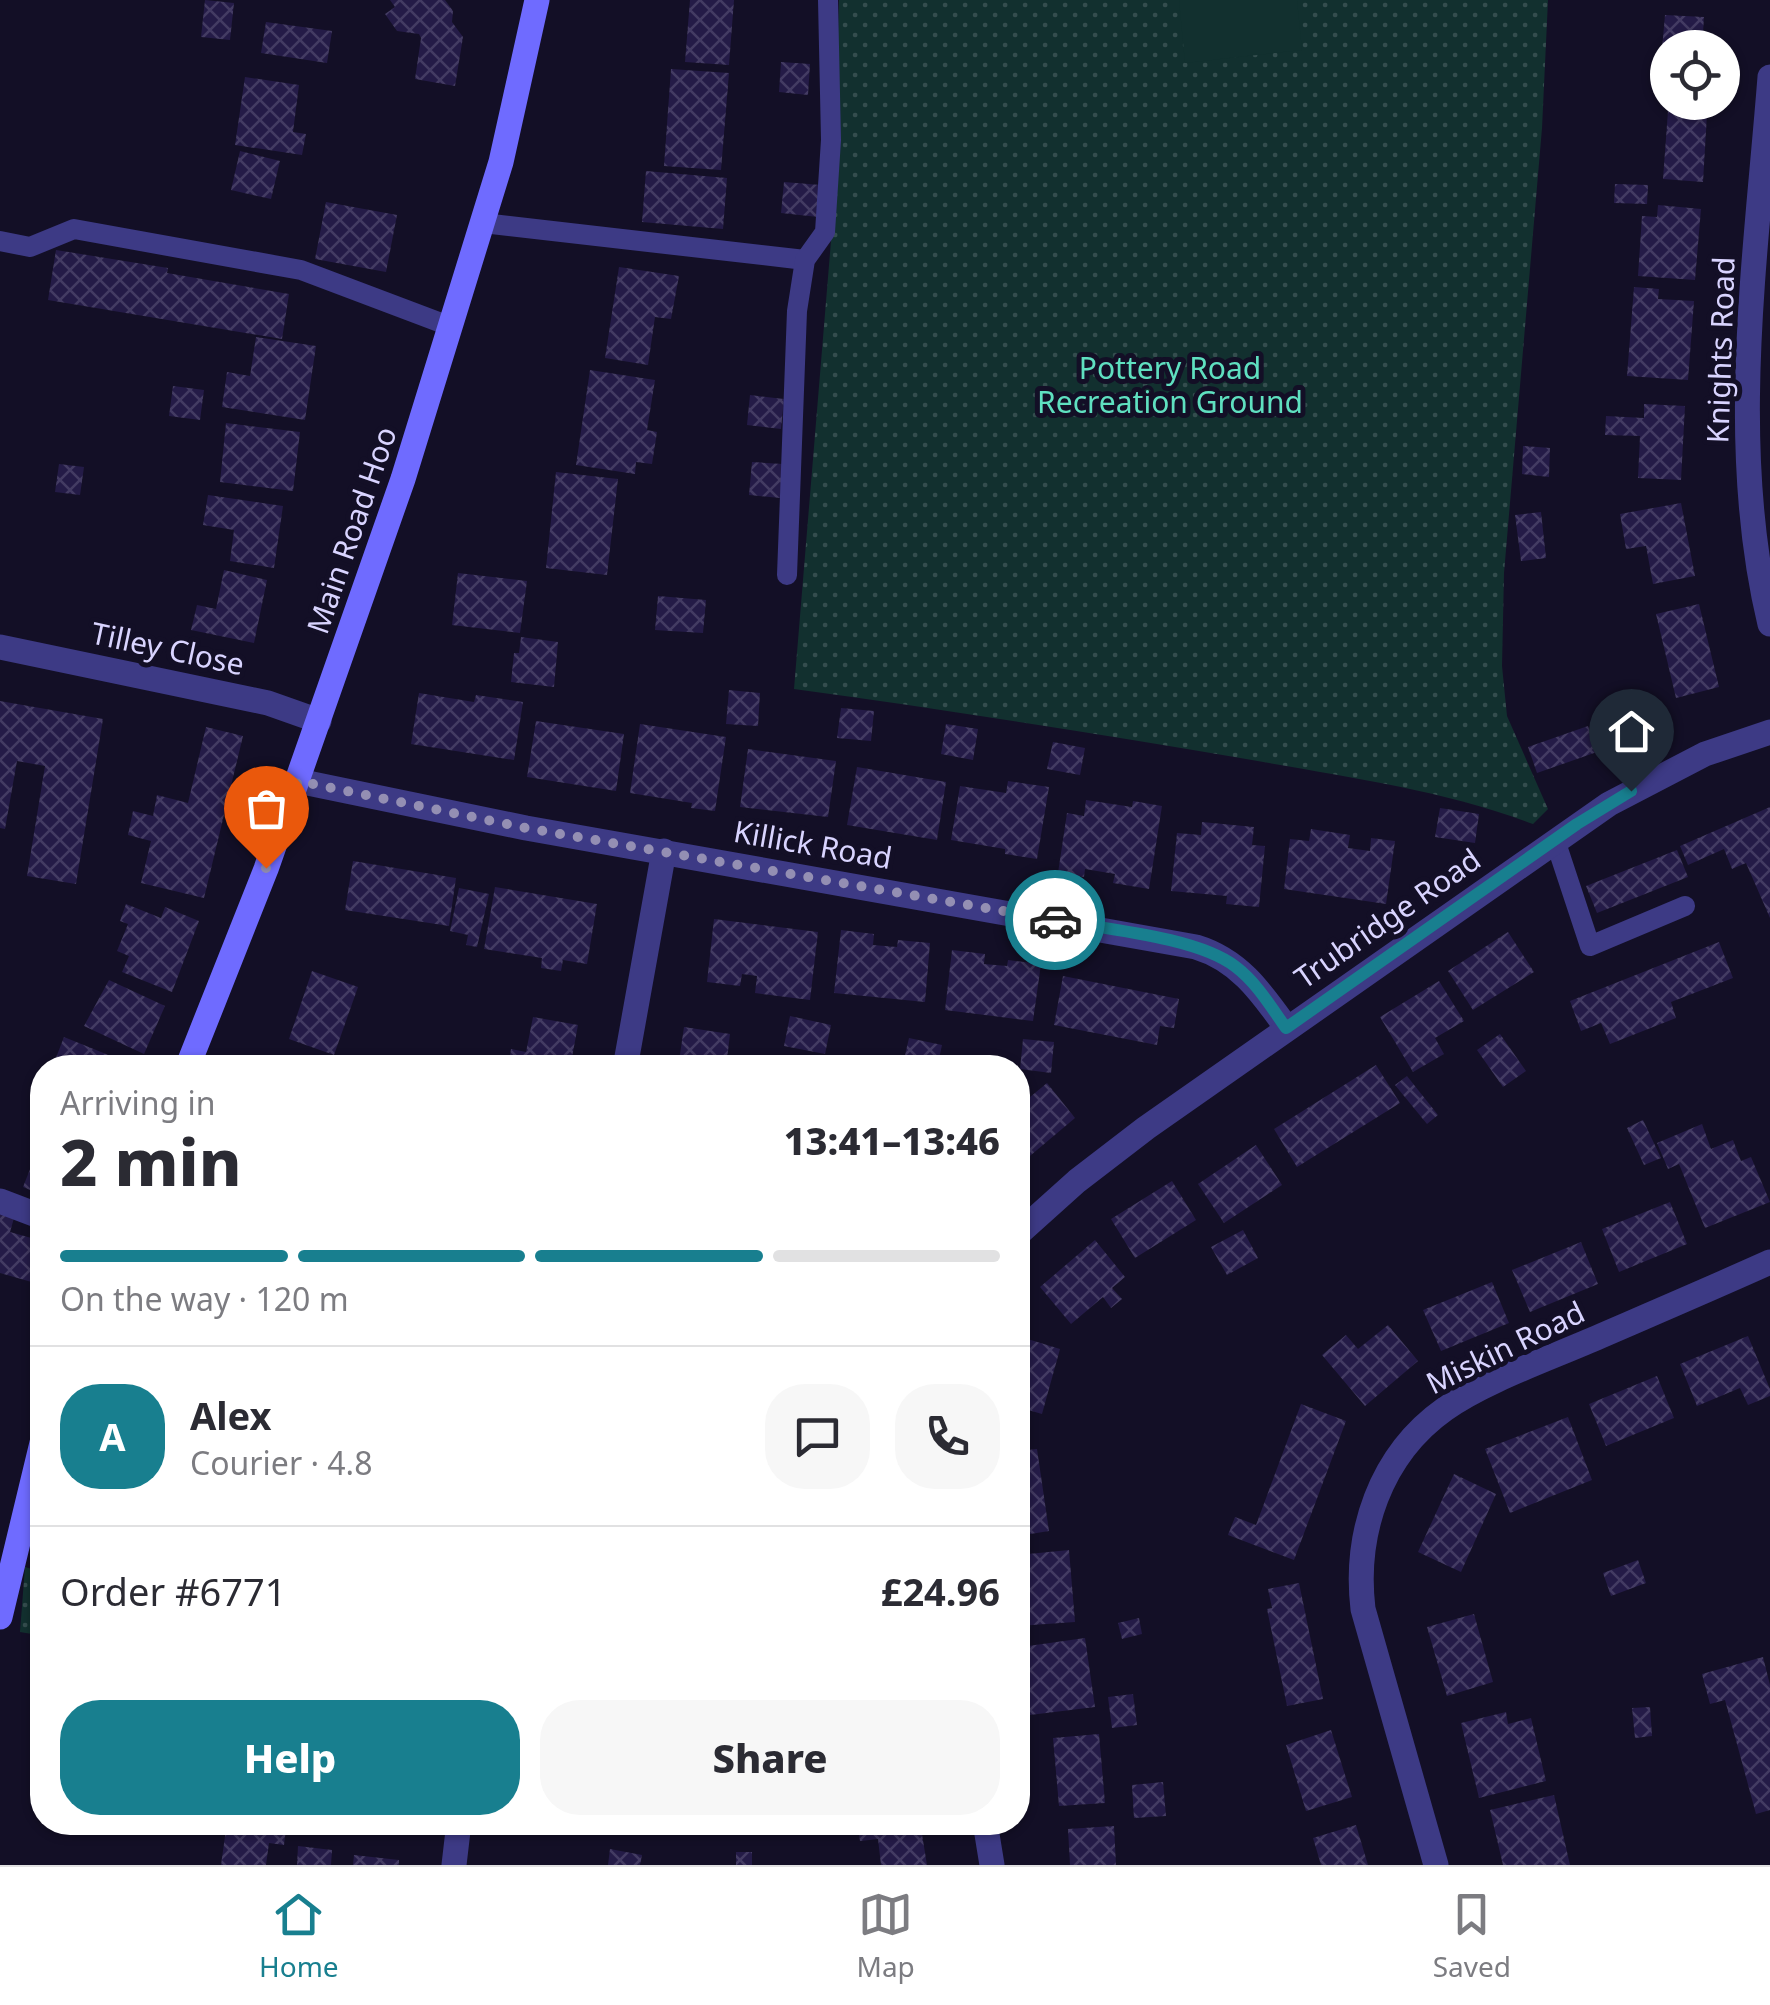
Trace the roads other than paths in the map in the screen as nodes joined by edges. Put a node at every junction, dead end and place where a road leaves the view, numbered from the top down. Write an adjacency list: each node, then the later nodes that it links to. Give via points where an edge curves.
1 (537, 0): 5 (street, Main Road Hoo)
2 (828, 0): 7 (lane, via 825,232)
3 (1770, 77): 4 (street, Knights Road)
4 (1768, 125): 10 (street, Knights Road, via 1747,433 1754,534)
5 (484, 222): 7 (lane); 8 (street, Main Road Hoo)
6 (0, 241): 8 (lane, via 30,248 74,229 301,270)
7 (804, 260): 9 (lane)
8 (452, 327): 12 (street, Main Road Hoo)
9 (787, 574)
10 (1770, 624)
11 (0, 648): 12 (street, Tilley Close, via 268,702)
12 (320, 721): 14 (street, Main Road Hoo)
13 (1770, 732): 15 (street, Trubridge Road, via 1653,778)
14 (298, 781): 16 (street, Killick Road); 19 (street, Main Road Hoo)
15 (1555, 840): 17 (lane, via 1590,946); 18 (street, Trubridge Road)
16 (664, 852): 18 (street, Killick Road, via 1196,947 1243,972); 20 (street)
17 (1686, 906)
18 (1286, 1028): 23 (street, Trubridge Road, via 1118,1149)
19 (192, 1055)
20 (627, 1055)
21 (0, 1201): 22 (street)
22 (30, 1212)
23 (1030, 1224)
24 (1770, 1262): 31 (street, Miskin Road, via 1458,1401 1424,1426 1384,1478 1361,1545 1363,1610)
25 (30, 1493): 26 (street)
26 (0, 1618)
27 (457, 1835): 29 (street)
28 (987, 1835): 30 (street)
29 (454, 1865)
30 (992, 1865)
31 (1436, 1865)

